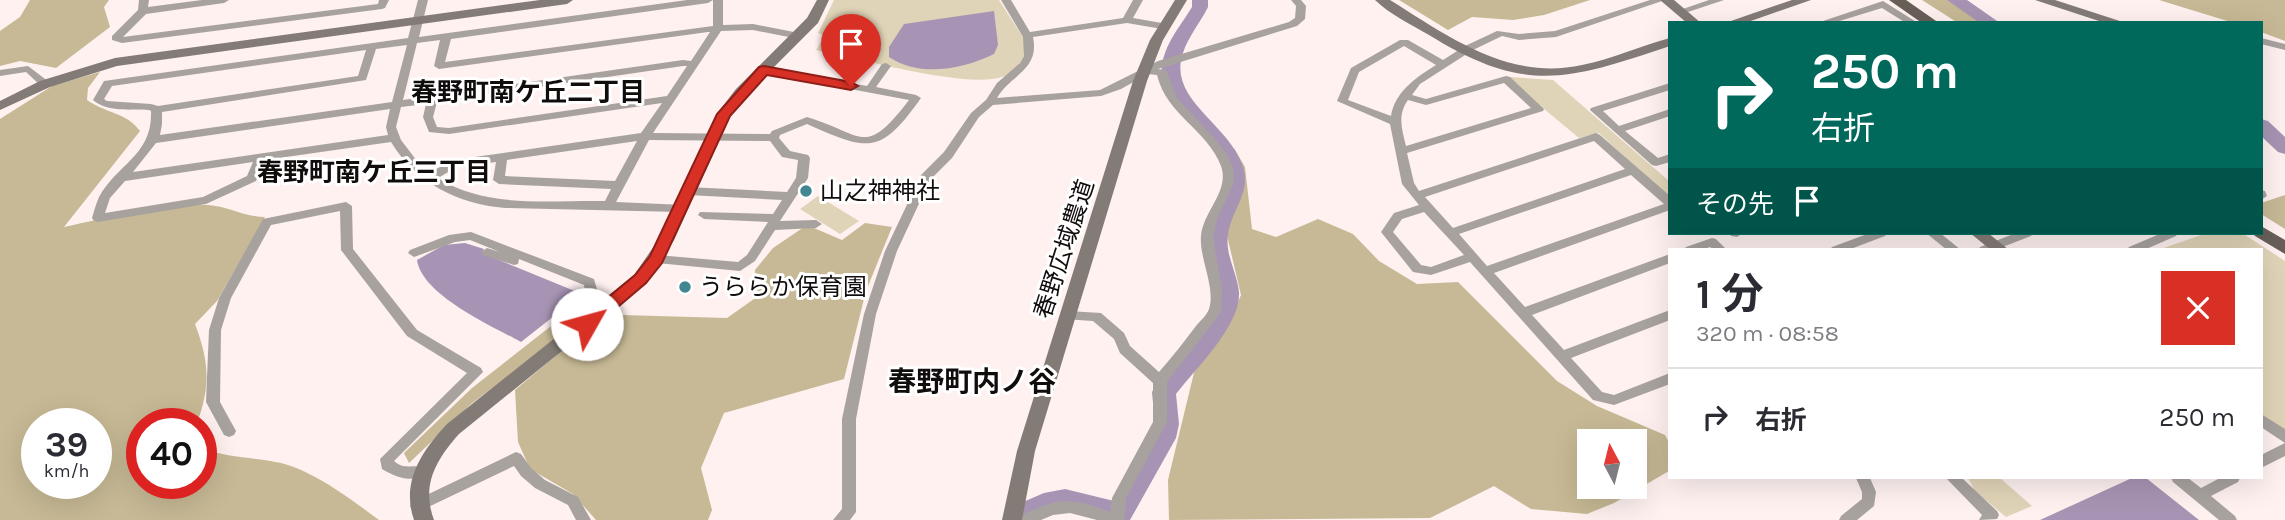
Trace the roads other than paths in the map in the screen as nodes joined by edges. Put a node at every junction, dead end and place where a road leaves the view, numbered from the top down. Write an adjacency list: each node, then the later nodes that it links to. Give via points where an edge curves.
1 (224, 0): 20 (street)
2 (384, 0): 20 (street, via 382,6 117,38)
3 (423, 0): 23 (street)
4 (567, 0): 23 (street)
5 (708, 0): 37 (street)
6 (718, 0): 34 (street)
7 (823, 0): 36 (street)
8 (1006, 0): 35 (street)
9 (1138, 0): 24 (street)
10 (1181, 0): 33 (street, 春野広域農道)
11 (1296, 0): 48 (street, via 1300,19 1293,24)
12 (1381, 0): 43 (street)
13 (1660, 0): 43 (street, via 1556,34 1519,37 1501,33)
14 (1666, 0): 21 (street)
15 (1719, 0): 21 (street)
16 (1805, 0): 26 (street)
17 (1896, 0): 30 (main road)
18 (1910, 0): 31 (main road)
19 (2040, 0): 32 (street)
20 (143, 5)
21 (1682, 11): 25 (street)
22 (1850, 14): 27 (street); 28 (street); 29 (street, via 1883,4)
23 (418, 20): 38 (street); 50 (street, via 115,62)
24 (1127, 20): 33 (street); 35 (street)
25 (1693, 21)
26 (1737, 21)
27 (1828, 21)
28 (1860, 21)
29 (1910, 21)
30 (1928, 21)
31 (1943, 21)
32 (2113, 21)
33 (1162, 26): 48 (street, 春野広域農道)
34 (718, 28): 36 (street, via 753,27); 37 (street, via 439,66); 44 (street)
35 (1028, 35): 56 (street, via 1028,61 1002,80)
36 (799, 36): 47 (street)
37 (446, 37): 38 (street)
38 (412, 41): 41 (street); 57 (street)
39 (2263, 42): 42 (street)
40 (1668, 43): 43 (street, via 1586,69 1544,74 1503,68)
41 (372, 47): 59 (street, via 362,78); 59 (street, via 108,83 98,100)
42 (2285, 47)
43 (1465, 51): 45 (street)
44 (693, 64): 54 (street); 55 (street)
45 (1443, 65): 53 (street); 61 (street, via 1404,41 1355,70 1342,101)
46 (886, 66): 52 (street)
47 (764, 70): 52 (street); 65 (street, via 724,114)
48 (1142, 71): 56 (street, via 1101,93); 112 (street, 春野広域農道); 117 (street, via 1162,72 1164,90 1179,110 1198,124 1227,166 1230,181 1208,228 1206,244 1218,298 1215,312)
49 (0, 73): 50 (street, via 28,69)
50 (45, 84): 58 (street)
51 (1668, 87): 62 (street, via 1595,110)
52 (870, 89): 66 (street, via 916,98 875,142 861,144 807,120)
53 (1404, 96): 61 (street); 68 (street, via 1426,102 1506,79 1539,109)
54 (669, 99): 55 (street, via 449,131 433,130 428,117); 63 (street)
55 (432, 100): 57 (street)
56 (990, 102): 132 (street, via 925,178 891,251 870,314 849,419 849,512)
57 (397, 104): 64 (street); 67 (street)
58 (0, 106)
59 (156, 110): 67 (street, via 159,123)
60 (1668, 113): 62 (street)
61 (1395, 122): 68 (street)
62 (1617, 130): 71 (street, via 1656,162)
63 (645, 136): 65 (street); 69 (street); 75 (street)
64 (393, 138): 70 (street); 74 (street)
65 (711, 138): 66 (street); 76 (street)
66 (773, 138): 77 (street, via 786,154 804,158 802,178)
67 (152, 140): 73 (street)
68 (1400, 151): 78 (street, via 1408,184)
69 (502, 157): 74 (street, via 454,164); 75 (street, via 499,180)
70 (260, 159): 73 (street); 73 (street, via 252,178 206,200 98,218 106,197)
71 (1668, 159)
72 (1634, 170): 78 (street, via 1596,137); 79 (street); 88 (street)
73 (125, 177)
74 (430, 177): 81 (street, via 459,195 491,203)
75 (619, 185): 81 (street)
76 (688, 191): 77 (street); 82 (street)
77 (790, 196): 85 (street)
78 (1417, 197): 83 (street)
79 (1668, 202)
80 (1668, 205): 109 (street)
81 (608, 206): 82 (street)
82 (680, 208): 107 (street)
83 (1426, 208): 88 (street); 106 (street, via 1398,216 1387,232 1417,269 1431,271)
84 (704, 215): 85 (street)
85 (772, 222): 86 (street); 107 (street, via 751,258 740,267)
86 (816, 223)
87 (2263, 224): 95 (main road)
88 (1450, 233): 106 (street)
89 (2263, 233): 103 (main road)
90 (1876, 235): 98 (street)
91 (1935, 235): 99 (street)
92 (1980, 235): 100 (street)
93 (2023, 235): 101 (street)
94 (2167, 235): 102 (street)
95 (2285, 238)
96 (1696, 248): 97 (street, via 1712,242)
97 (1719, 248)
98 (1841, 248)
99 (1952, 248)
100 (1993, 248)
101 (1996, 248)
102 (2138, 248)
103 (2285, 248)
104 (486, 252): 110 (street, via 576,281)
105 (414, 253): 110 (street, via 471,236)
106 (1472, 257): 109 (street)
107 (657, 259): 114 (street)
108 (1668, 259): 111 (street)
109 (1485, 271): 111 (street)
110 (580, 278): 114 (street, via 590,282 592,293 571,313)
111 (1524, 313): 115 (street)
112 (1068, 316): 117 (street, via 1096,316); 133 (street, 春野広域農道, via 1026,451)
113 (1668, 316): 115 (street)
114 (587, 324): 123 (street, via 453,429 432,451)
115 (1562, 356): 116 (street, via 1598,396 1614,400)
116 (1668, 378)
117 (1160, 381): 130 (street, via 1160,422)
118 (2263, 420): 120 (street)
119 (229, 431): 123 (street, via 213,402 215,330 225,298 267,222 346,206 347,250 412,333 476,372 387,459 387,465 400,473)
120 (2285, 437)
121 (2285, 449): 122 (street)
122 (2263, 461)
123 (422, 472): 129 (street)
124 (1863, 479): 135 (street, via 1869,502)
125 (1954, 479): 136 (street, via 1992,515)
126 (2179, 479): 128 (street)
127 (2230, 479): 128 (street)
128 (2200, 495): 137 (street)
129 (421, 513): 131 (street, via 516,458 541,484 573,501)
130 (1116, 516): 134 (street, via 1056,505)
131 (584, 520)
132 (840, 520)
133 (1012, 520)
134 (1026, 520)
135 (1846, 520)
136 (1986, 520)
137 (2230, 520)

